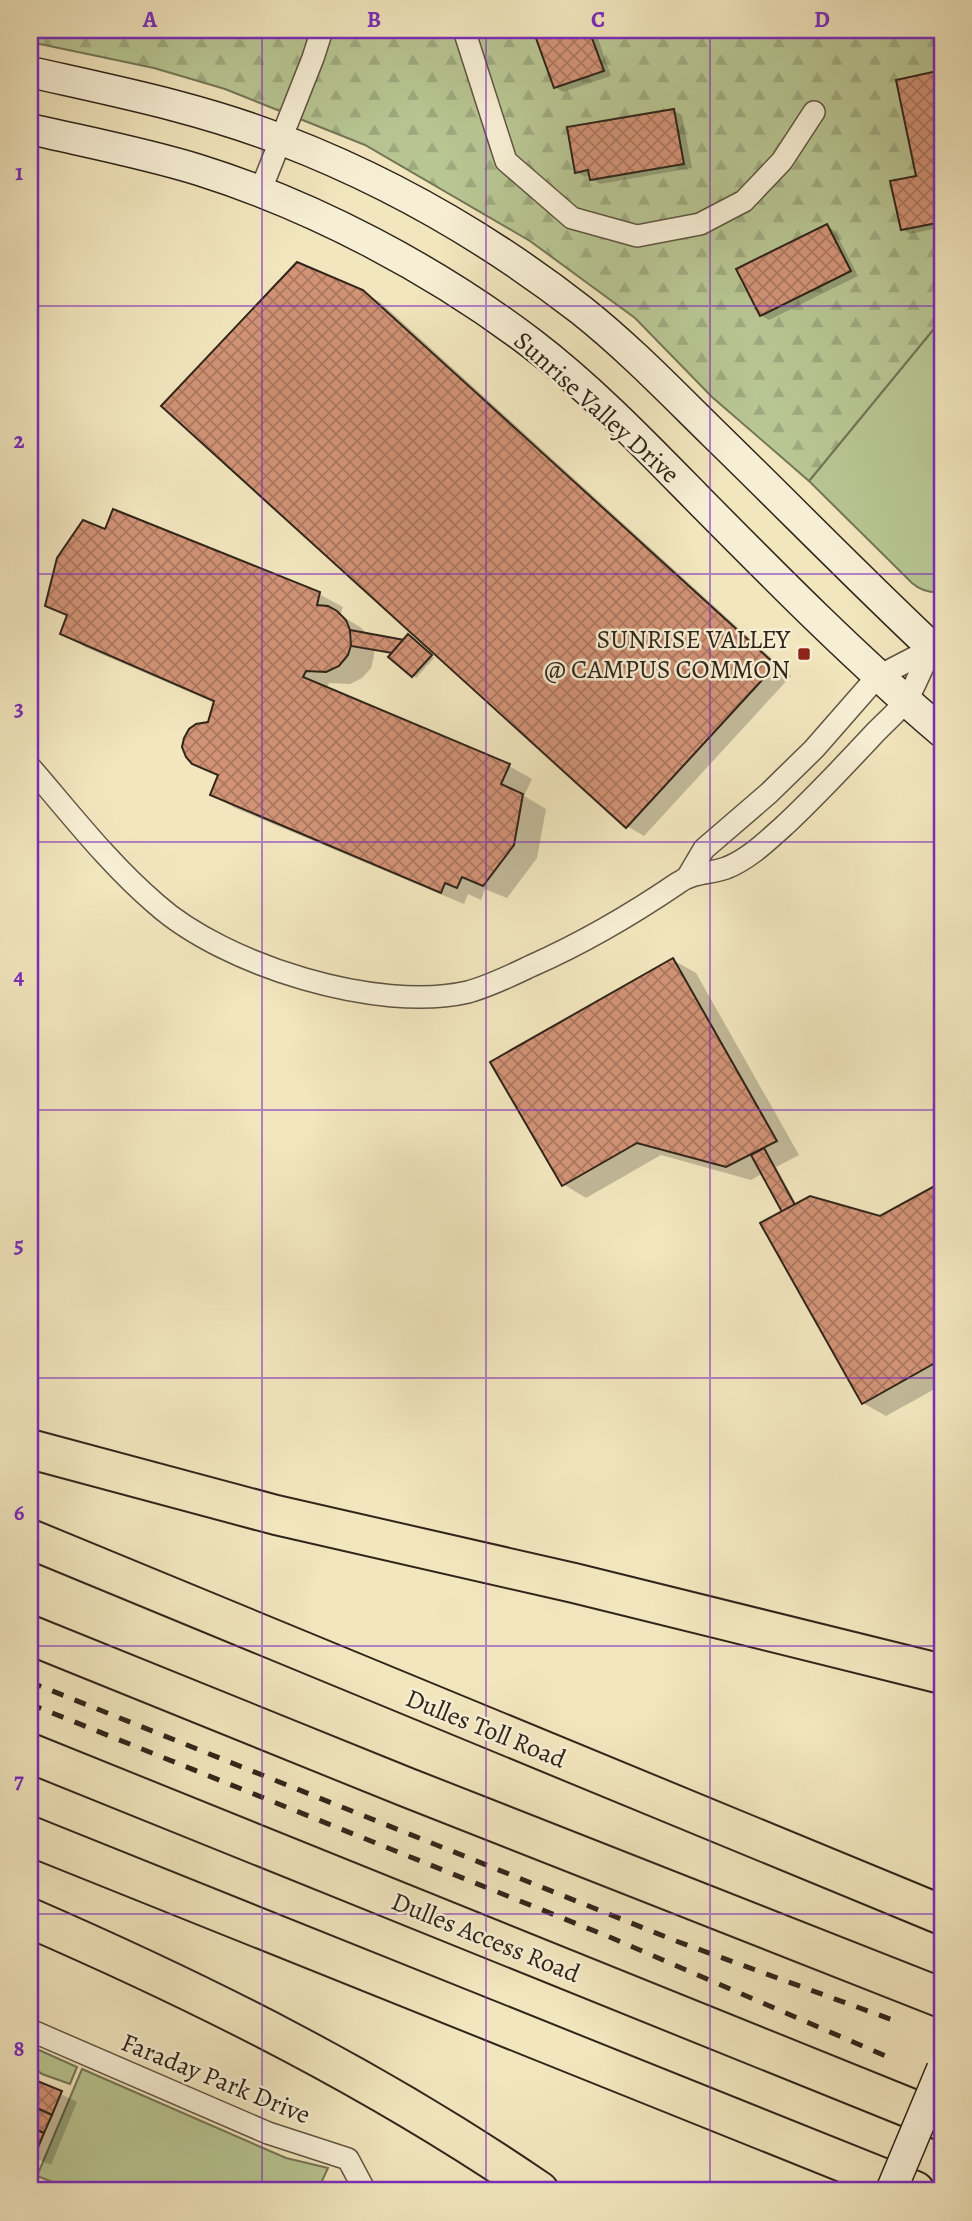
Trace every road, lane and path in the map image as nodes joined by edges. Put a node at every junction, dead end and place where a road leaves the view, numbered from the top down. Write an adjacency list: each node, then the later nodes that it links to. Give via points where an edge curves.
1 (322, 30): 6 (street)
2 (464, 30): 4 (street, via 506,161 572,218 637,236 700,224 744,201 782,161)
3 (30, 72): 6 (main road, via 189,110)
4 (814, 112)
5 (30, 129): 7 (main road, Sunrise Valley Drive, via 199,170)
6 (281, 139): 7 (street); 8 (main road, via 438,215 510,258 582,311)
7 (260, 192): 9 (main road, Sunrise Valley Drive, via 401,258 531,343 666,467)
8 (939, 647): 9 (street); 10 (street)
9 (877, 677): 10 (main road, Sunrise Valley Drive); 13 (street, via 814,749 704,849)
10 (906, 700): 11 (main road, Sunrise Valley Drive); 13 (street, via 754,852 725,868)
11 (942, 732)
12 (30, 767): 13 (street, via 117,866 196,935 286,973 382,994 443,996 496,982 634,913)
13 (688, 876)
14 (30, 1449): 17 (highway, via 276,1515)
15 (30, 1539): 20 (highway, Dulles Toll Road)
16 (30, 1634): 22 (highway)
17 (942, 1674)
18 (30, 1752): 25 (highway, Dulles Access Road)
19 (30, 1836): 29 (highway)
20 (942, 1915)
21 (30, 1918): 27 (highway, via 297,2044 479,2150)
22 (942, 1998)
23 (30, 2030): 26 (street, Faraday Park Drive, via 268,2133 348,2159)
24 (942, 2069): 28 (main road, bridge)
25 (942, 2121)
26 (365, 2191)
27 (539, 2191)
28 (891, 2191)
29 (915, 2191)

